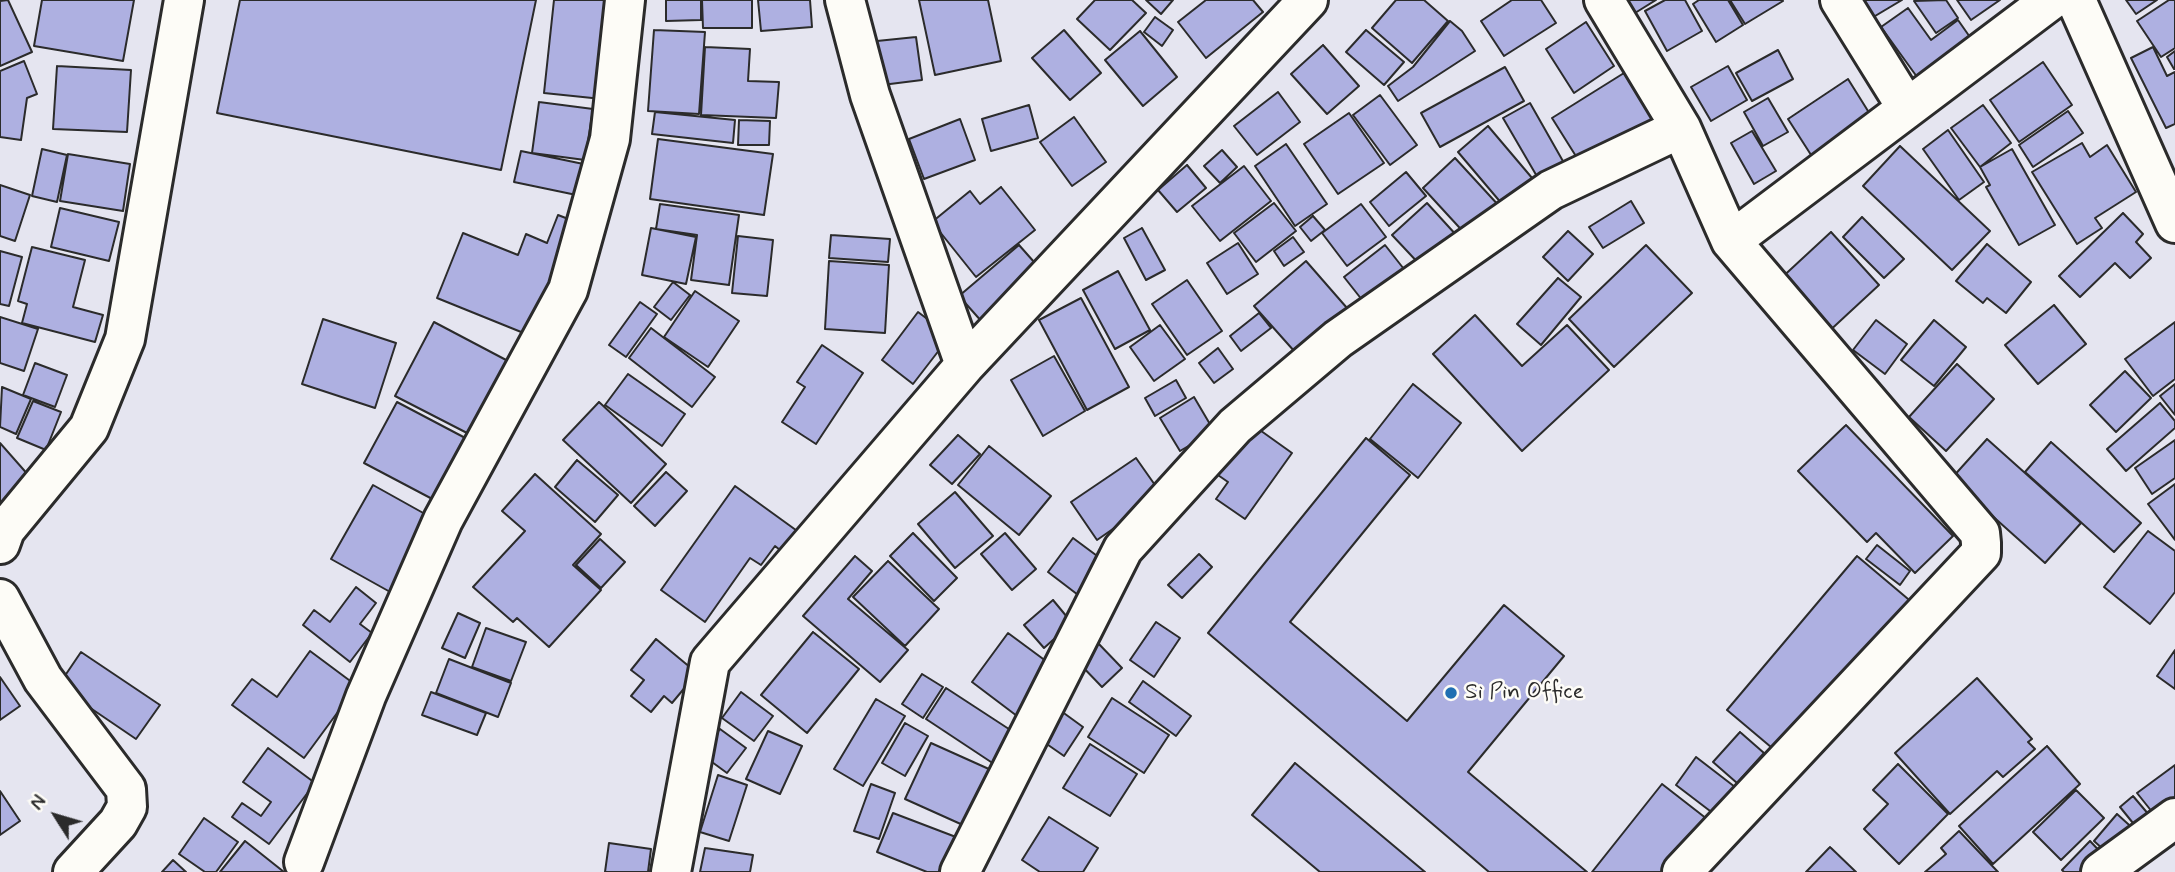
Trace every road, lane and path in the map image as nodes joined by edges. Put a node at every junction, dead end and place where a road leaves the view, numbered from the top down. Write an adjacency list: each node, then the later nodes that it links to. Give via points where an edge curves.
1 (184, 0): 14 (street, via 125,339 89,428 5,530)
2 (625, 0): 17 (street, via 610,139 568,290 443,520 366,696)
3 (845, 0): 13 (street, via 870,95)
4 (1308, 0): 13 (street)
5 (1840, 0): 9 (street)
6 (2051, 0): 9 (street)
7 (2076, 0): 11 (street)
8 (1599, 3): 10 (street)
9 (1908, 108): 12 (street)
10 (1681, 128): 12 (street); 20 (street, via 1551,190 1338,339 1235,426 1123,549)
11 (2175, 223)
12 (1731, 241): 21 (street, via 1980,533 1981,553)
13 (965, 365): 19 (street, via 710,662)
14 (0, 544)
15 (0, 598): 18 (street, via 43,679 126,789 127,807 118,823)
16 (2175, 818): 22 (street)
17 (304, 862)
18 (73, 872)
19 (671, 872)
20 (960, 872)
21 (1682, 872)
22 (2101, 872)

